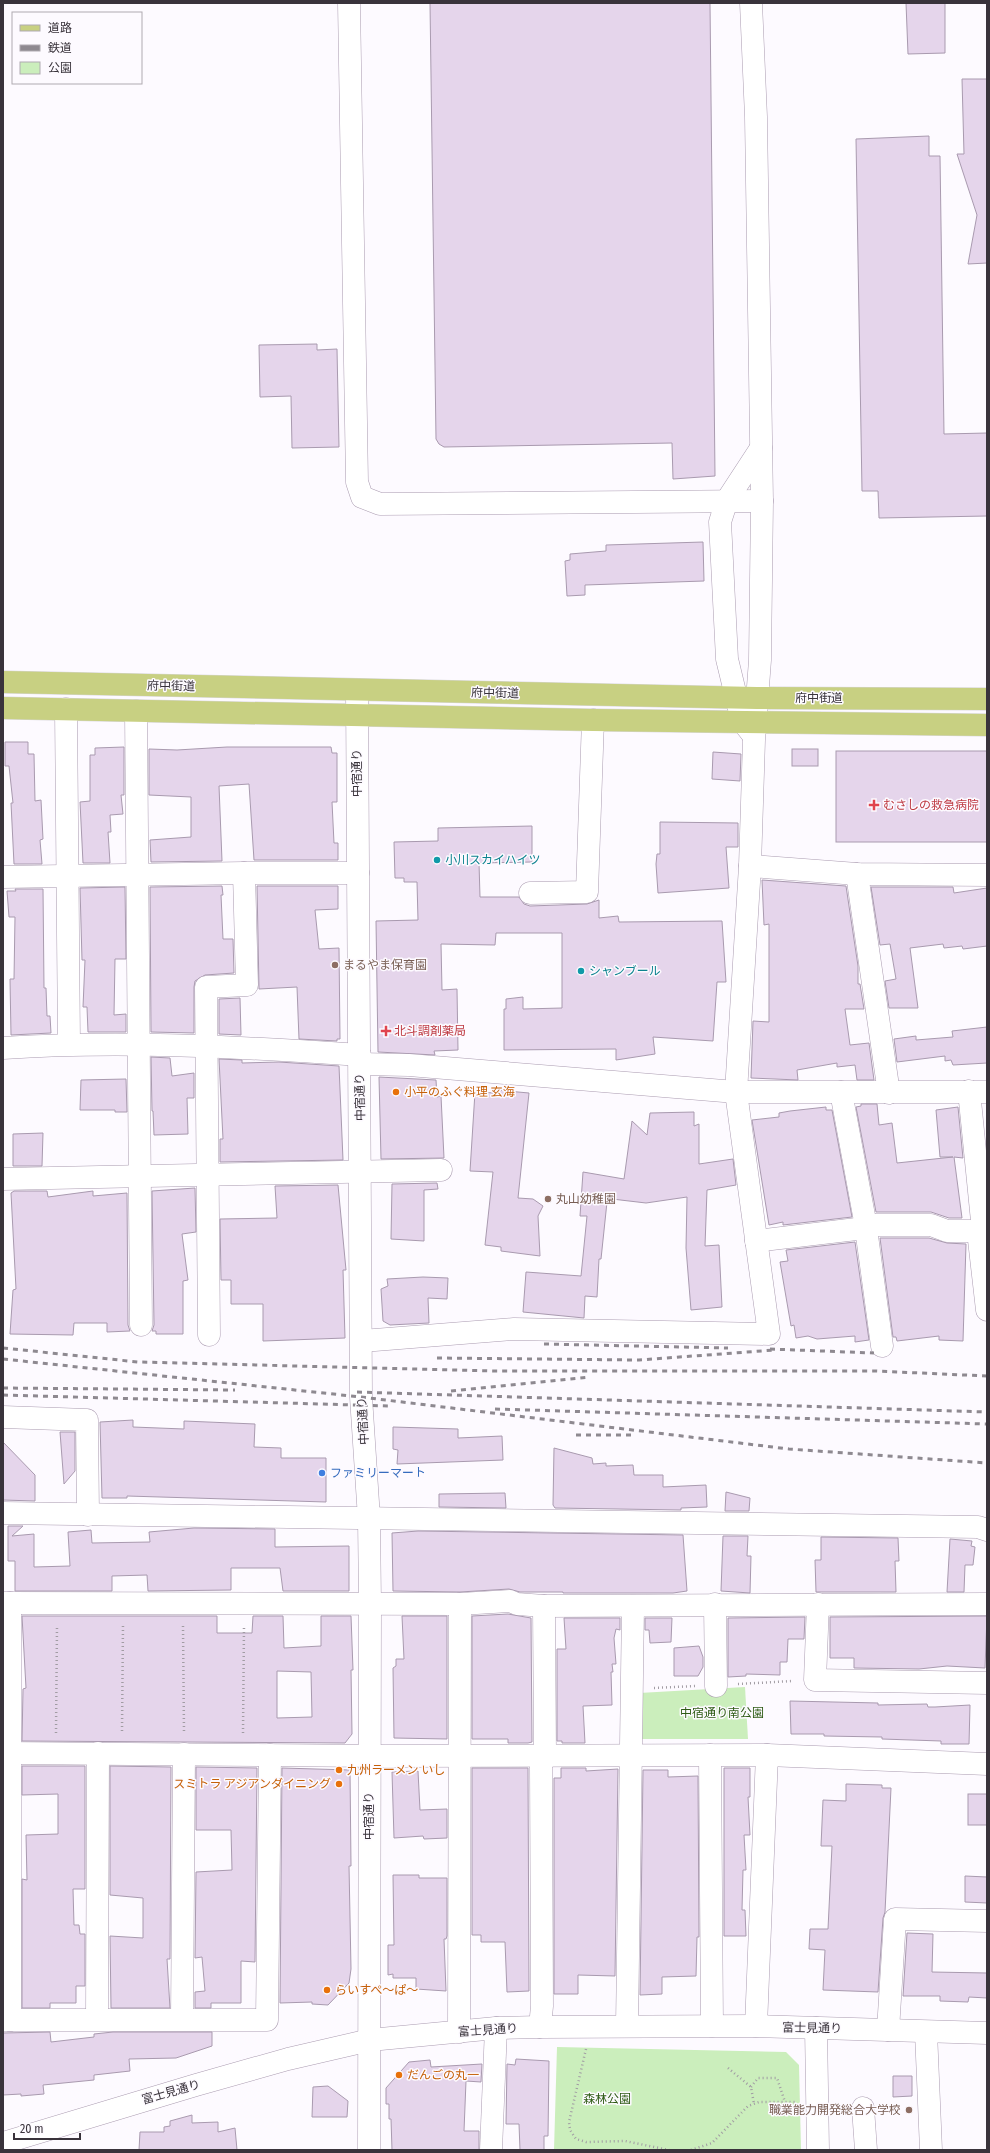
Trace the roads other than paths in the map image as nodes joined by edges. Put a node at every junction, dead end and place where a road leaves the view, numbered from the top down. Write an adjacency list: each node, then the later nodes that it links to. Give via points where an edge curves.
1 (349, 3): 4 (street, via 357,474 362,497 380,504)
2 (751, 3): 3 (street, via 756,117)
3 (761, 448): 4 (street); 5 (street)
4 (727, 500): 5 (street); 8 (street, via 720,522 727,659)
5 (762, 501): 9 (street)
6 (3, 682): 7 (main road, 府中街道)
7 (357, 691): 8 (main road, 府中街道); 14 (street, 中宿通り)
8 (735, 698): 9 (main road, 府中街道); 17 (street)
9 (757, 698): 10 (main road, 府中街道); 17 (street)
10 (987, 699)
11 (3, 708): 12 (main road, 府中街道)
12 (66, 710): 13 (main road, 府中街道); 24 (street)
13 (136, 711): 14 (main road, 府中街道); 23 (street)
14 (357, 716): 15 (main road, 府中街道); 20 (street, 中宿通り)
15 (593, 720): 17 (main road, 府中街道); 26 (street, via 588,892)
16 (987, 725): 17 (main road, 府中街道)
17 (751, 726): 18 (street)
18 (750, 866): 21 (street); 33 (street)
19 (244, 873): 20 (street); 23 (street); 29 (street, via 247,985 206,987)
20 (358, 873): 31 (street, 中宿通り)
21 (857, 874): 22 (street); 35 (street)
22 (987, 874)
23 (136, 875): 24 (street); 28 (street)
24 (68, 876): 25 (street); 27 (street)
25 (3, 877)
26 (530, 892)
27 (69, 1044): 28 (street); 30 (street)
28 (140, 1044): 29 (street); 39 (street)
29 (205, 1047): 31 (street); 38 (street)
30 (3, 1048)
31 (360, 1059): 33 (street); 37 (street, 中宿通り)
32 (978, 1091): 35 (street); 42 (street)
33 (736, 1092): 34 (street); 43 (street)
34 (841, 1092): 35 (street); 41 (street)
35 (889, 1093)
36 (442, 1170): 37 (street)
37 (361, 1172): 38 (street); 47 (street, 中宿通り)
38 (207, 1176): 39 (street); 46 (street)
39 (140, 1177): 40 (street); 45 (street)
40 (3, 1180)
41 (865, 1228): 42 (street, via 871,1225 931,1225 947,1231); 43 (street); 48 (street)
42 (983, 1231): 44 (street)
43 (756, 1241): 47 (street, via 769,1334 514,1329)
44 (987, 1310)
45 (141, 1325)
46 (209, 1335)
47 (362, 1341): 52 (street, 中宿通り, via 361,1397)
48 (882, 1346)
49 (3, 1417): 51 (street, via 87,1420)
50 (3, 1512): 51 (street)
51 (88, 1515): 52 (street)
52 (369, 1518): 53 (street); 55 (street, 中宿通り)
53 (987, 1530)
54 (6, 1603): 55 (street); 64 (street)
55 (370, 1604): 56 (street); 72 (street, 中宿通り)
56 (460, 1604): 60 (street, via 510,1601); 73 (street)
57 (715, 1604): 58 (street); 61 (street); 63 (street)
58 (818, 1604): 59 (street); 62 (street, via 815,1680)
59 (987, 1604)
60 (544, 1606): 61 (street); 68 (street)
61 (632, 1606): 69 (street)
62 (987, 1683)
63 (716, 1686)
64 (6, 1753): 65 (street); 78 (street)
65 (98, 1754): 66 (street); 76 (street)
66 (184, 1754): 67 (street); 77 (street)
67 (270, 1755): 72 (street); 77 (street, via 267,2020)
68 (545, 1755): 69 (street); 73 (street); 79 (street, via 541,1766)
69 (631, 1755): 70 (street); 80 (street)
70 (710, 1755): 71 (street); 81 (street)
71 (767, 1755): 74 (street); 82 (street)
72 (370, 1756): 73 (street); 89 (street, 中宿通り)
73 (459, 1756): 86 (street)
74 (987, 1764)
75 (987, 1921): 85 (street, via 895,1919)
76 (97, 2019): 77 (street); 78 (street)
77 (182, 2019)
78 (6, 2020)
79 (540, 2026): 80 (street, 富士見通り); 83 (street, 富士見通り)
80 (627, 2026): 81 (street, 富士見通り)
81 (712, 2026): 82 (street, 富士見通り)
82 (756, 2026): 84 (street, 富士見通り)
83 (496, 2028): 86 (street, 富士見通り); 93 (street)
84 (816, 2028): 85 (street, 富士見通り); 94 (street)
85 (888, 2030): 87 (street, 富士見通り)
86 (459, 2032): 89 (street, 富士見通り)
87 (926, 2032): 88 (street, 富士見通り); 96 (street)
88 (987, 2033)
89 (370, 2040): 91 (street, 富士見通り, via 288,2059); 92 (street, 中宿通り)
90 (862, 2108): 95 (street)
91 (3, 2143)
92 (369, 2150)
93 (491, 2150)
94 (818, 2150)
95 (866, 2150)
96 (931, 2150)

